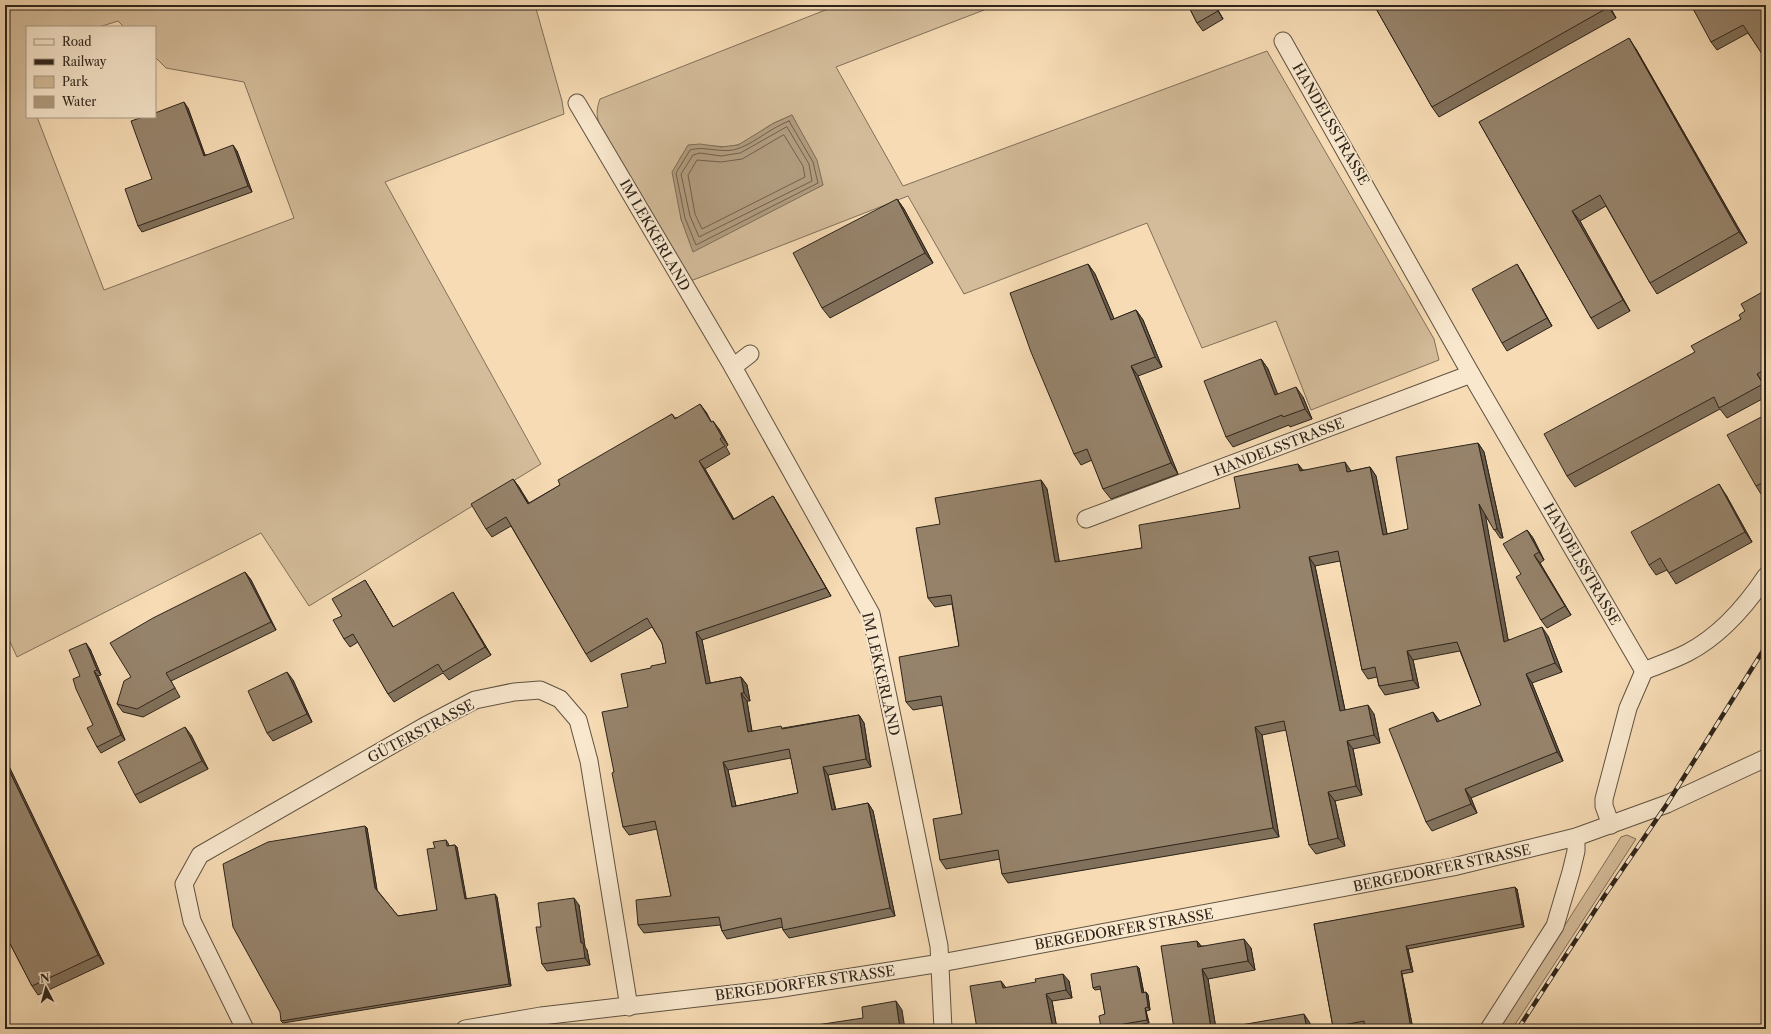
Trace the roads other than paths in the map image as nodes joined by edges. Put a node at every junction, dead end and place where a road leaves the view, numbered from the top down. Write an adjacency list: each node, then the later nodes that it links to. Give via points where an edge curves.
1 (1283, 41): 5 (street, HANDELSSTRASSE)
2 (577, 103): 4 (street, IM LEKKERLAND)
3 (750, 354): 4 (street)
4 (733, 367): 12 (street, IM LEKKERLAND, via 871,614)
5 (1471, 374): 6 (street, HANDELSSTRASSE); 8 (street, HANDELSSTRASSE)
6 (1086, 519)
7 (1766, 576): 8 (street, via 1754,594 1721,630 1688,652)
8 (1644, 671): 10 (street, via 1628,708 1604,799)
9 (1766, 758): 10 (street, BERGEDORFER STRASSE, via 1667,804)
10 (1611, 825): 11 (street, BERGEDORFER STRASSE)
11 (1576, 838): 12 (street, BERGEDORFER STRASSE, via 1446,869); 17 (street, via 1571,872 1554,926)
12 (941, 963): 13 (street, BERGEDORFER STRASSE, via 776,989); 16 (street, IM LEKKERLAND)
13 (629, 1006): 14 (street, GÜTERSTRASSE, via 589,762 578,720 560,699 540,690 475,700 200,855 184,884 192,921); 15 (street, BERGEDORFER STRASSE, via 541,1016)
14 (245, 1029)
15 (465, 1029)
16 (943, 1029)
17 (1489, 1029)

